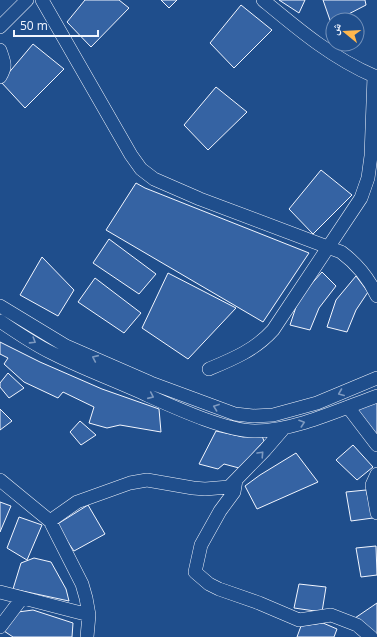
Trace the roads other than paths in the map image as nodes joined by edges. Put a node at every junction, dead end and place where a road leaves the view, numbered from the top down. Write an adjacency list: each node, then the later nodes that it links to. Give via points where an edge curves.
1 (27, 0): 4 (street)
2 (42, 0): 8 (street, via 141,169 154,179 200,199)
3 (263, 0): 6 (street, via 321,45 352,66)
4 (0, 27)
5 (0, 50): 7 (street, via 5,64)
6 (375, 76): 8 (street, via 368,178 361,198)
7 (0, 77)
8 (328, 247): 9 (street, via 349,258 367,279); 12 (street, via 263,341 230,361)
9 (377, 296)
10 (0, 306): 13 (street, one-way to 10, via 317,403 273,415 235,414 151,383 66,346)
11 (0, 321): 16 (street, one-way to 16, via 51,352 212,422 253,431)
12 (209, 369)
13 (377, 378)
14 (377, 396): 15 (street)
15 (348, 407): 16 (street, one-way to 15); 17 (street)
16 (284, 428): 20 (street, one-way to 16)
17 (377, 445)
18 (377, 474): 21 (street, via 372,485)
19 (0, 480): 22 (street)
20 (236, 480): 22 (street, via 229,487 205,489 147,480 130,483 77,502); 28 (street, via 234,492 201,545 195,572 219,590 259,603 292,618 306,620 331,615 358,625)
21 (377, 513)
22 (50, 521): 25 (street, via 82,584)
23 (0, 592): 24 (street)
24 (22, 598): 25 (street); 26 (street)
25 (88, 615): 27 (street)
26 (0, 627)
27 (88, 637)
28 (371, 637)

